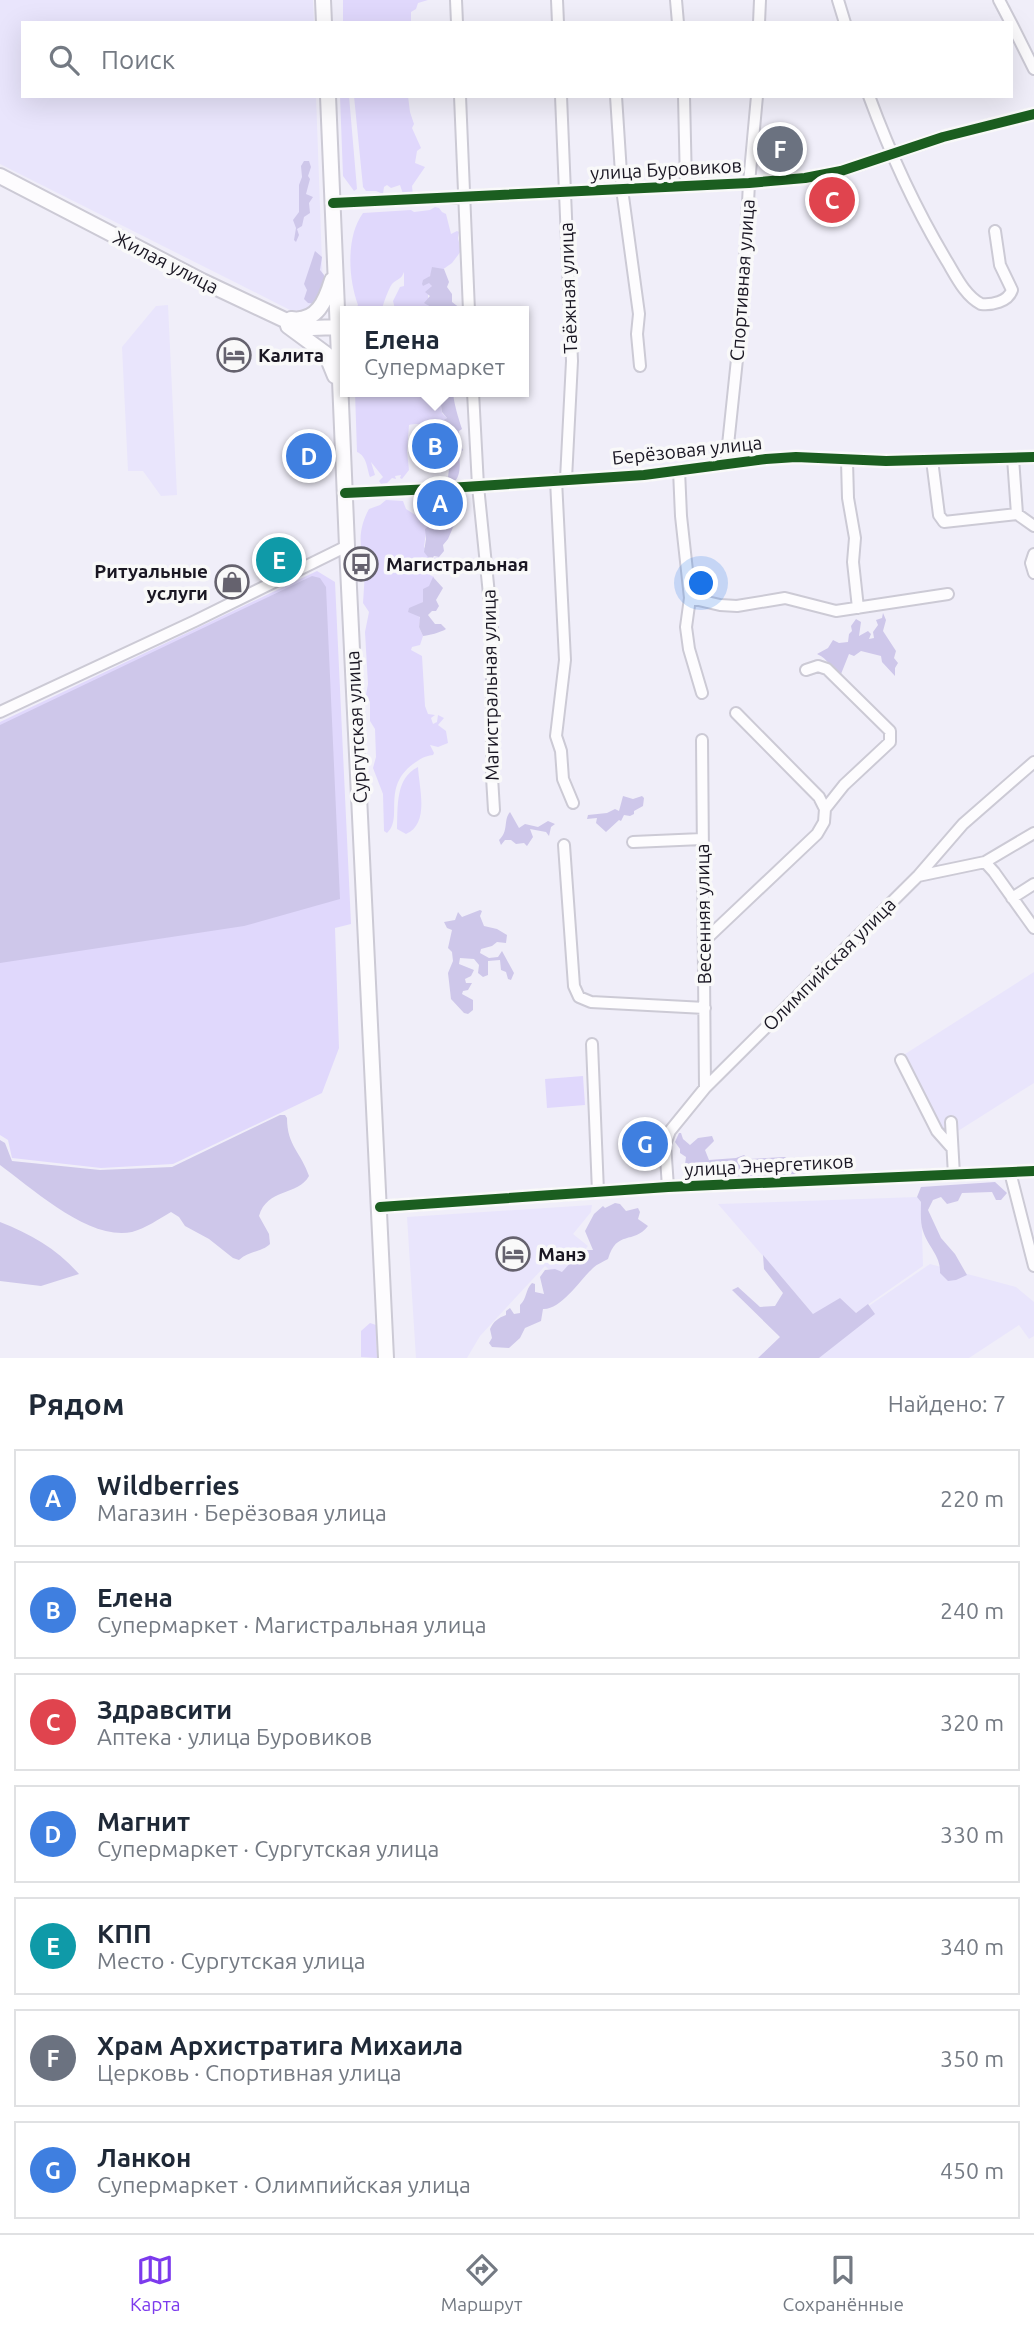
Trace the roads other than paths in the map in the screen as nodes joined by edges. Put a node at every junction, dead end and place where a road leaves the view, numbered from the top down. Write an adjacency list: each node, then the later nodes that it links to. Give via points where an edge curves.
1 (323, 0): 8 (main road)
2 (456, 0): 9 (street)
3 (557, 0): 10 (street)
4 (676, 0): 11 (street)
5 (760, 0): 12 (street)
6 (838, 0): 13 (street)
7 (999, 0): 14 (street)
8 (324, 21)
9 (457, 21)
10 (558, 21)
11 (678, 21)
12 (759, 21)
13 (844, 21)
14 (1010, 21)
15 (1013, 27): 16 (street)
16 (1034, 69)
17 (328, 98): 32 (main road, Сургутская улица)
18 (460, 98): 31 (street)
19 (561, 98): 30 (street, Таёжная улица)
20 (616, 98): 29 (street)
21 (684, 98): 28 (street)
22 (757, 98): 27 (street, Спортивная улица)
23 (870, 98): 25 (street)
24 (1034, 114): 25 (street, улица Буровиков)
25 (891, 155): 27 (street, улица Буровиков, via 821,175); 33 (street, via 953,272 981,304 1001,301 1012,290 1000,265)
26 (0, 176): 36 (main road, Жилая улица)
27 (749, 183): 28 (street, улица Буровиков); 46 (street, Спортивная улица, via 743,302)
28 (686, 185): 29 (street, улица Буровиков)
29 (622, 189): 30 (street, улица Буровиков); 38 (street, via 636,278)
30 (564, 192): 31 (street, улица Буровиков); 48 (street, Таёжная улица, via 572,361)
31 (464, 197): 32 (street, улица Буровиков); 35 (street)
32 (334, 203): 34 (main road, Сургутская улица)
33 (995, 231)
34 (336, 269): 36 (main road, via 315,314 299,320); 37 (main road, Сургутская улица)
35 (470, 306)
36 (276, 316): 37 (main road, Жилая улица, via 312,328); 39 (main road, via 326,354)
37 (338, 327): 39 (main road, Сургутская улица)
38 (640, 366)
39 (340, 394)
40 (340, 397): 50 (main road, Сургутская улица)
41 (473, 397): 49 (street, Магистральная улица)
42 (1034, 457): 43 (street, Берёзовая улица)
43 (1013, 458): 44 (street, Берёзовая улица); 51 (street)
44 (932, 460): 45 (street, Берёзовая улица); 51 (street, via 939,515 944,522)
45 (847, 461): 46 (street, Берёзовая улица, via 796,457); 58 (street)
46 (726, 464): 47 (street, Берёзовая улица)
47 (679, 470): 48 (street, Берёзовая улица); 57 (street)
48 (561, 480): 49 (street, Берёзовая улица); 65 (street, Таёжная улица, via 565,660 556,736 563,779)
49 (478, 486): 50 (street, Берёзовая улица); 67 (street, Магистральная улица, via 492,624)
50 (345, 493): 53 (main road, Сургутская улица)
51 (1017, 514): 52 (street)
52 (1034, 526)
53 (347, 546): 61 (street); 89 (main road, Сургутская улица)
54 (1034, 554): 55 (street)
55 (1034, 573)
56 (948, 594): 58 (street)
57 (690, 598): 58 (street, via 737,606 785,598 836,611); 60 (street, via 686,626)
58 (858, 608)
59 (806, 670): 66 (street, via 827,669 891,737)
60 (702, 693)
61 (0, 712)
62 (736, 713): 66 (street, via 819,797)
63 (702, 740): 69 (street, Весенняя улица)
64 (1034, 762): 73 (street, Олимпийская улица, via 964,824)
65 (573, 803)
66 (825, 809): 77 (street, via 817,834)
67 (494, 810)
68 (1034, 833): 72 (street)
69 (702, 839): 70 (street); 77 (street, Весенняя улица)
70 (632, 842)
71 (564, 845): 78 (street, via 574,986 579,997 591,1002)
72 (985, 862): 73 (street); 75 (street)
73 (918, 876): 81 (street, Олимпийская улица)
74 (1034, 884): 75 (street)
75 (1012, 898): 76 (street)
76 (1034, 928)
77 (704, 941): 78 (street, Весенняя улица)
78 (705, 1008): 81 (street, Весенняя улица)
79 (592, 1044): 88 (street)
80 (901, 1060): 83 (street, via 937,1131)
81 (705, 1088): 87 (street, Олимпийская улица, via 665,1144)
82 (951, 1122): 83 (street)
83 (952, 1148): 86 (street)
84 (1034, 1171): 85 (street, улица Энергетиков)
85 (1010, 1172): 86 (street, улица Энергетиков); 90 (street)
86 (954, 1175): 87 (street, улица Энергетиков)
87 (668, 1187): 88 (street, улица Энергетиков)
88 (598, 1192): 89 (street, улица Энергетиков)
89 (380, 1207): 91 (main road, Сургутская улица)
90 (1034, 1266)
91 (386, 1358)

